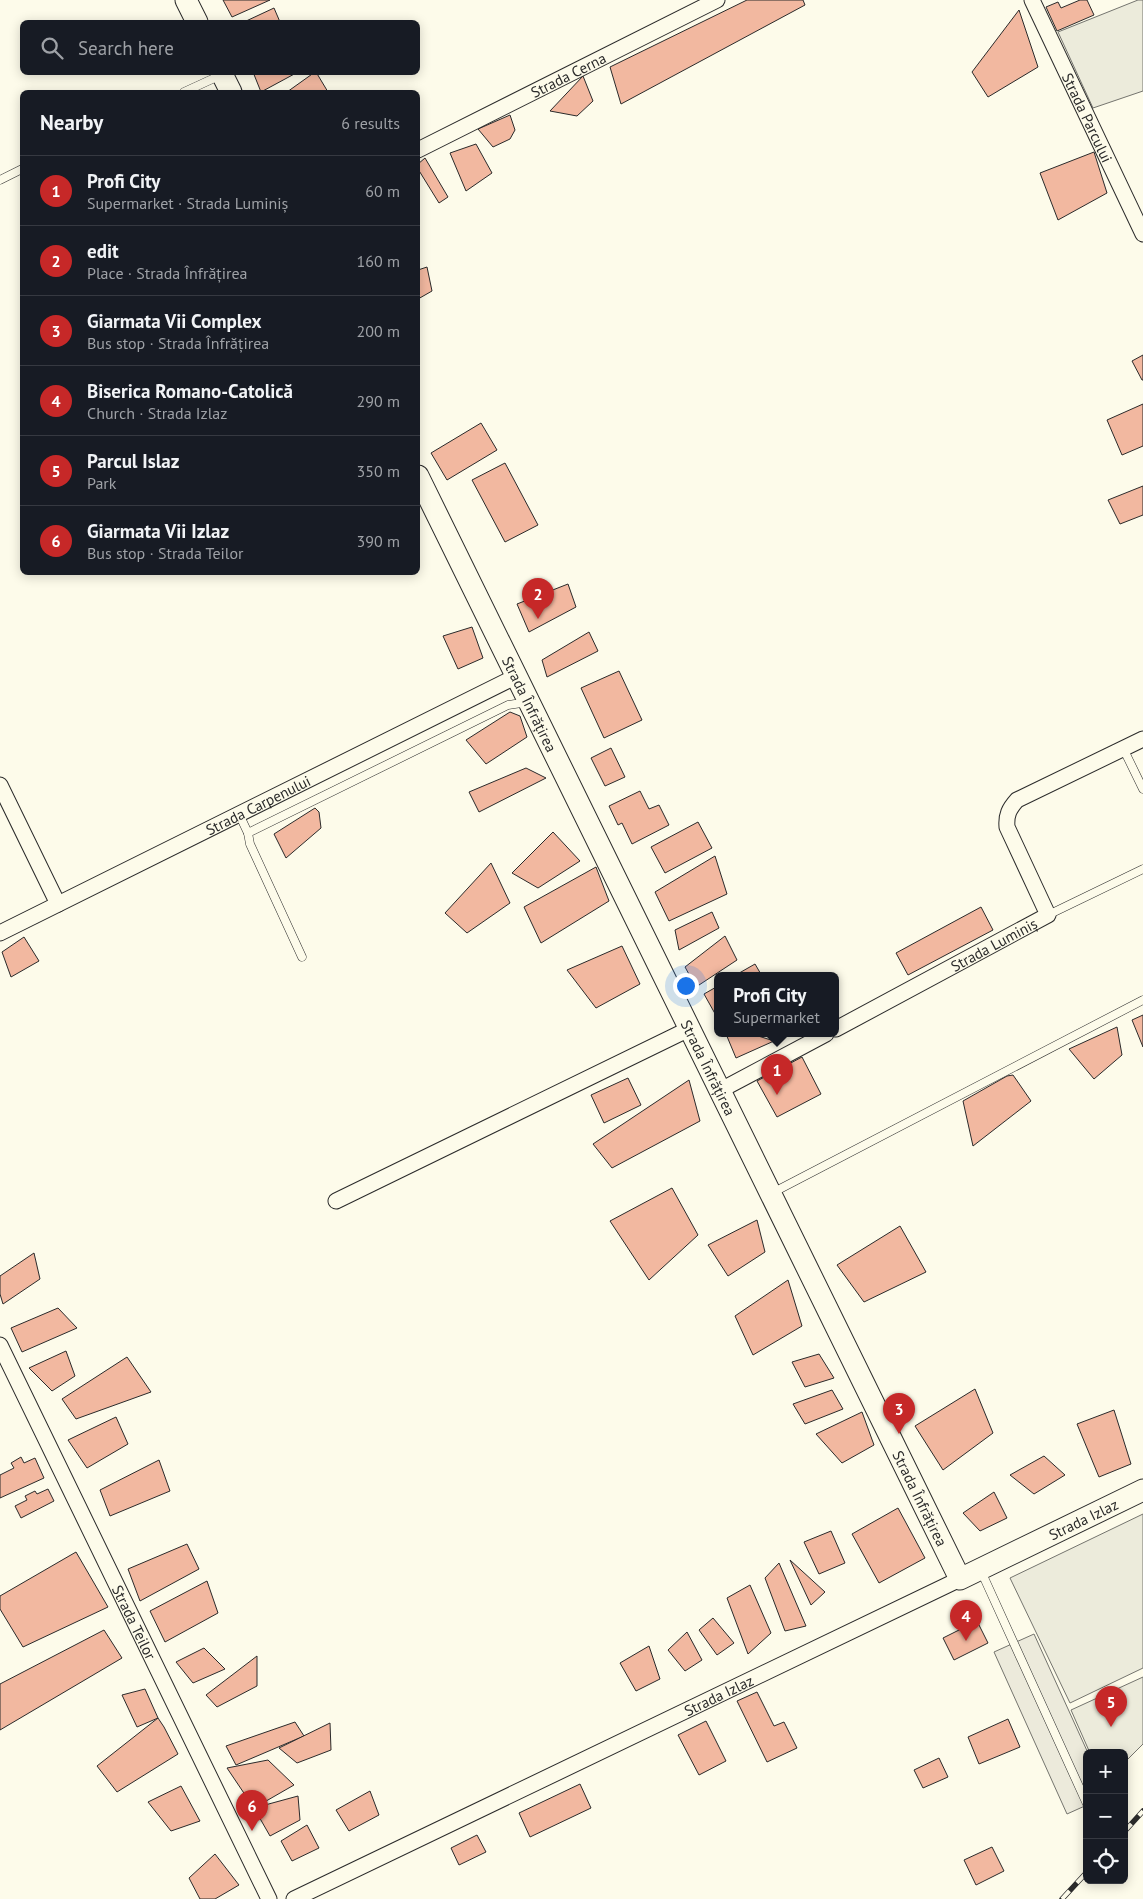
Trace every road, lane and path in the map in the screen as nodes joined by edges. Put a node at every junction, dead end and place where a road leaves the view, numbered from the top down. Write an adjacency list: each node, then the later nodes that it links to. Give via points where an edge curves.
1 (186, 0): 4 (street)
2 (717, 0): 7 (street, Strada Cerna)
3 (1032, 0): 10 (street, Strada Parcului)
4 (196, 20)
5 (225, 80): 6 (lane)
6 (191, 90)
7 (420, 149)
8 (20, 170): 9 (lane)
9 (0, 180)
10 (1143, 234)
11 (420, 480): 12 (street, Strada Înfrățirea)
12 (515, 677): 13 (street, Strada Înfrățirea); 18 (street, Strada Carpenului)
13 (528, 702): 19 (lane, via 508,705); 27 (street, Strada Înfrățirea)
14 (1143, 739): 15 (street, Strada Luminiș)
15 (1124, 748): 17 (lane); 22 (street, Strada Luminiș, via 1017,800 1006,817 1007,827)
16 (0, 785): 21 (street)
17 (1143, 789)
18 (239, 814): 19 (lane); 21 (street, Strada Carpenului)
19 (248, 834): 24 (lane)
20 (1143, 869): 22 (lane)
21 (58, 904): 23 (street, Strada Carpenului)
22 (1048, 915): 26 (street, Strada Luminiș)
23 (0, 932)
24 (302, 957)
25 (1143, 1000): 30 (lane)
26 (839, 1027)
27 (689, 1029): 29 (street, Strada Înfrățirea); 31 (street)
28 (820, 1037): 29 (street)
29 (719, 1091): 30 (street, Strada Înfrățirea)
30 (770, 1194): 35 (street, Strada Înfrățirea)
31 (336, 1201)
32 (0, 1345): 37 (street, Strada Teilor)
33 (1143, 1490): 34 (street, Strada Izlaz)
34 (980, 1569): 35 (street, Strada Izlaz); 36 (lane)
35 (960, 1579): 38 (street, Strada Izlaz)
36 (1083, 1795)
37 (269, 1899)
38 (294, 1899)

